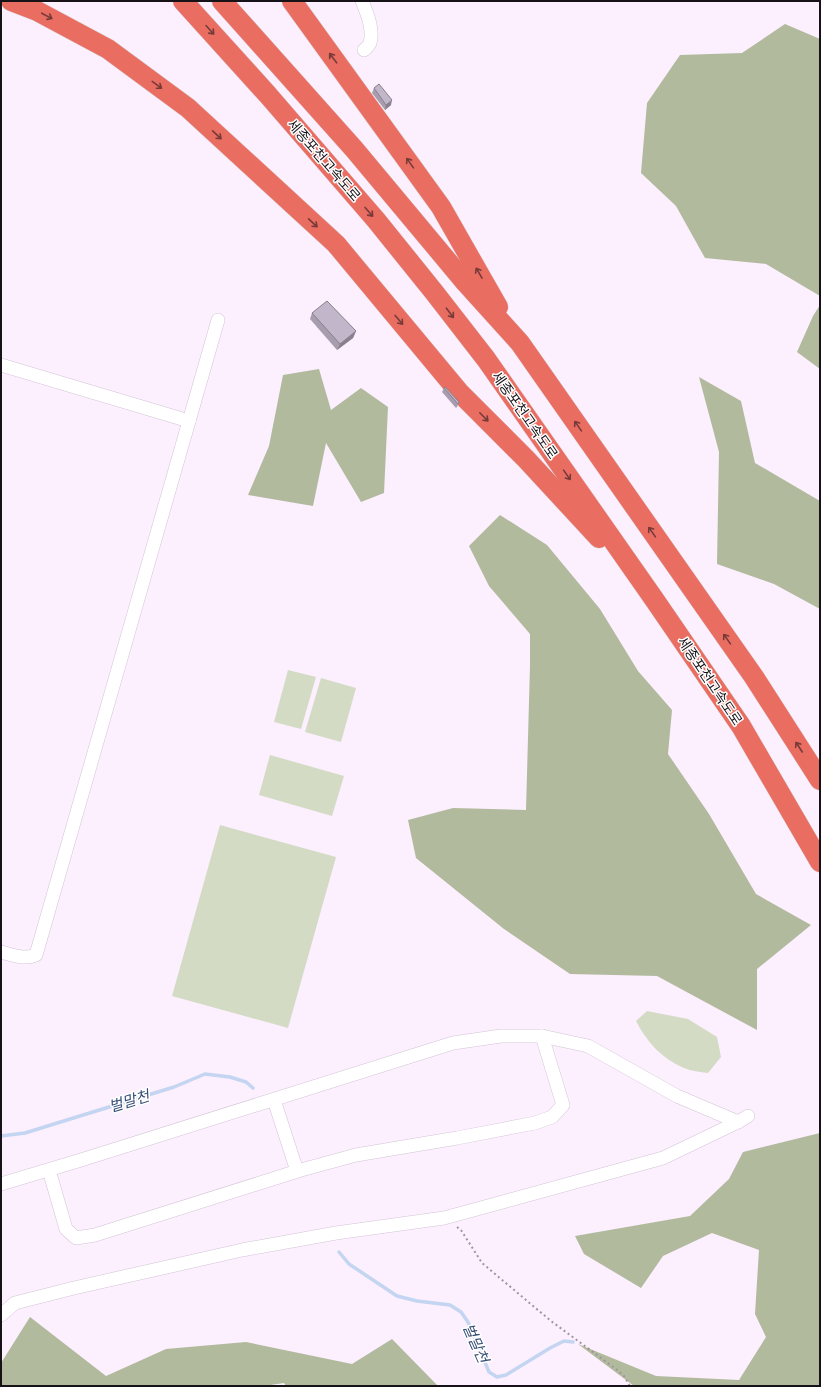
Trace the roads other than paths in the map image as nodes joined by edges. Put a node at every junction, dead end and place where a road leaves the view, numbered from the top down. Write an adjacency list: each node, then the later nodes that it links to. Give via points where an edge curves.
1 (11, 1): 11 (highway, one-way to 11, via 37,11 108,49 188,108 336,244 459,392 526,459)
2 (184, 1): 11 (highway, 세종포천고속도로, one-way to 11, via 376,220 434,292 486,359)
3 (222, 1): 8 (highway, 세종포천고속도로, via 349,143 465,282)
4 (292, 1): 8 (highway, one-way to 4, via 441,207)
5 (362, 1): 6 (street, via 371,31 370,44)
6 (364, 50)
7 (218, 320): 10 (street)
8 (520, 343): 12 (highway, 세종포천고속도로, one-way to 8, via 754,677)
9 (1, 365): 10 (street)
10 (189, 421): 14 (street, via 36,955 29,958)
11 (654, 599): 13 (highway, 세종포천고속도로, via 741,726)
12 (820, 780)
13 (820, 862)
14 (1, 952)
15 (542, 1036): 16 (street, via 501,1036 453,1043); 18 (street, via 563,1105 552,1117 535,1123 465,1137 356,1155); 20 (street, via 588,1046 677,1096 743,1119 663,1158 444,1218 336,1233 242,1250 15,1303)
16 (274, 1100): 17 (street); 18 (street)
17 (49, 1170): 18 (street, via 66,1229 76,1238 95,1235); 19 (street)
18 (297, 1171)
19 (1, 1184)
20 (1, 1315)

